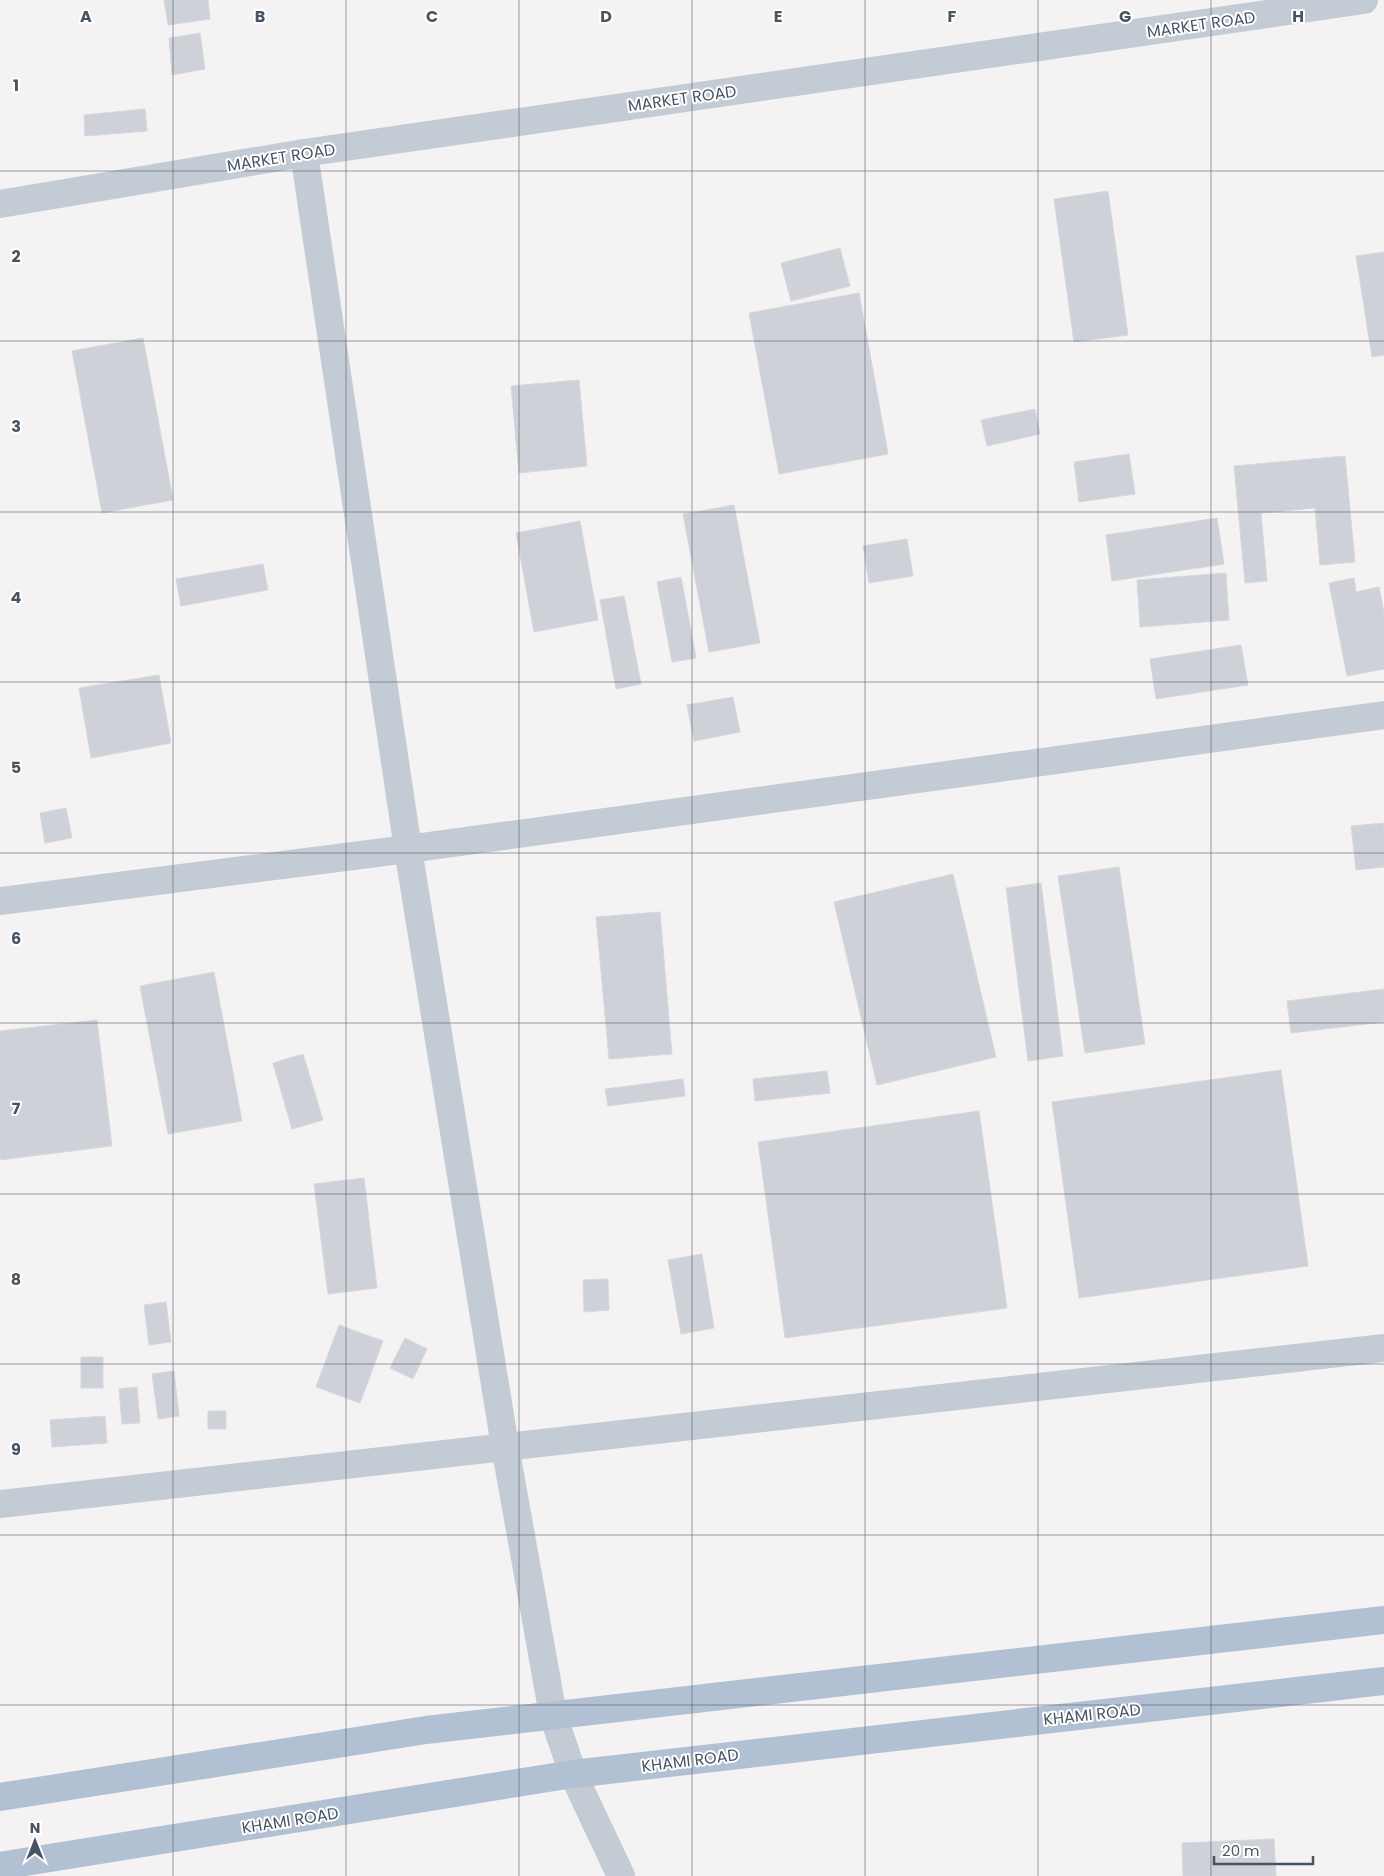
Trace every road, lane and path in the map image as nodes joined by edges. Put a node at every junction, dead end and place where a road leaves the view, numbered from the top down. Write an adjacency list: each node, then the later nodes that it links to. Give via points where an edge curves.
1 (1364, 0): 2 (street, MARKET ROAD)
2 (304, 153): 3 (street, MARKET ROAD); 5 (street)
3 (0, 204)
4 (1384, 715): 5 (street)
5 (408, 849): 6 (street); 8 (street)
6 (0, 901)
7 (1384, 1348): 8 (street)
8 (505, 1446): 9 (street); 12 (street)
9 (0, 1504)
10 (1384, 1620): 12 (main road)
11 (1384, 1681): 13 (main road, KHAMI ROAD)
12 (553, 1714): 13 (street); 14 (main road, via 417,1731)
13 (574, 1774): 15 (main road, KHAMI ROAD); 16 (street)
14 (0, 1797)
15 (0, 1866)
16 (621, 1876)

